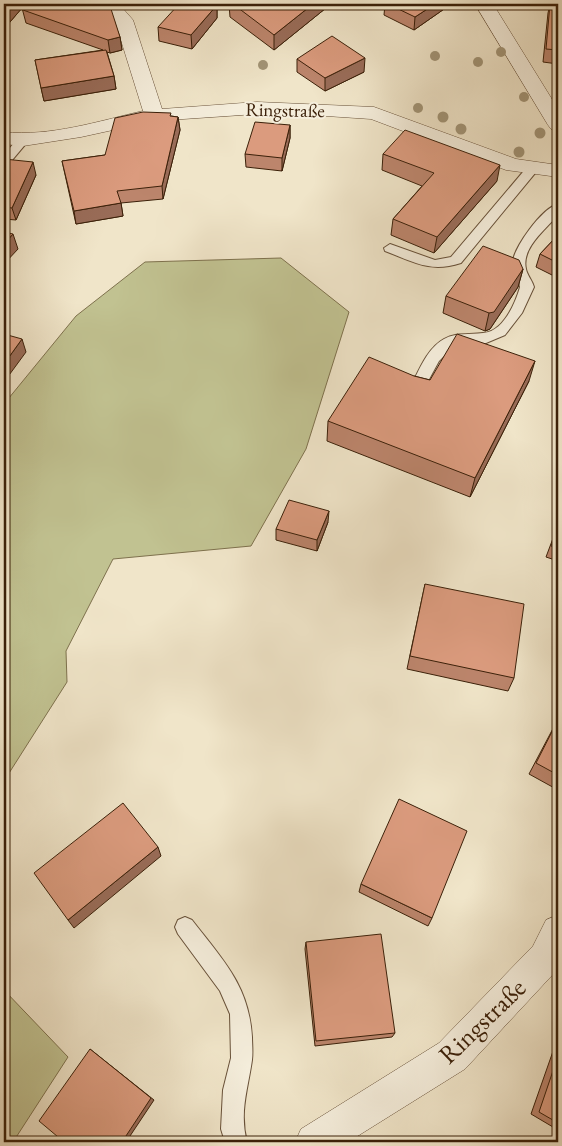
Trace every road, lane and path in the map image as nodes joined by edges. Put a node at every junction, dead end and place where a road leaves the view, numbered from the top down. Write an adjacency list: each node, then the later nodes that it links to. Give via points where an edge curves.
1 (110, 4): 3 (street, via 124,20)
2 (484, 4): 4 (street)
3 (154, 115): 6 (street, Ringstraße); 8 (street, Ringstraße, via 257,108 374,114)
4 (558, 125)
5 (4, 138): 6 (street, Ringstraße)
6 (24, 140): 7 (lane)
7 (4, 162)
8 (532, 169): 9 (street, Ringstraße); 11 (lane, via 456,260 434,264)
9 (558, 171)
10 (558, 208): 12 (lane, via 530,238 522,254 519,269 527,287 506,327 494,337 462,338 447,343)
11 (390, 248)
12 (416, 390)
13 (186, 927): 15 (lane, via 228,984 240,1014 242,1058 234,1090 232,1129)
14 (558, 932): 16 (street, Ringstraße, via 546,958 452,1056)
15 (236, 1142)
16 (314, 1142)

